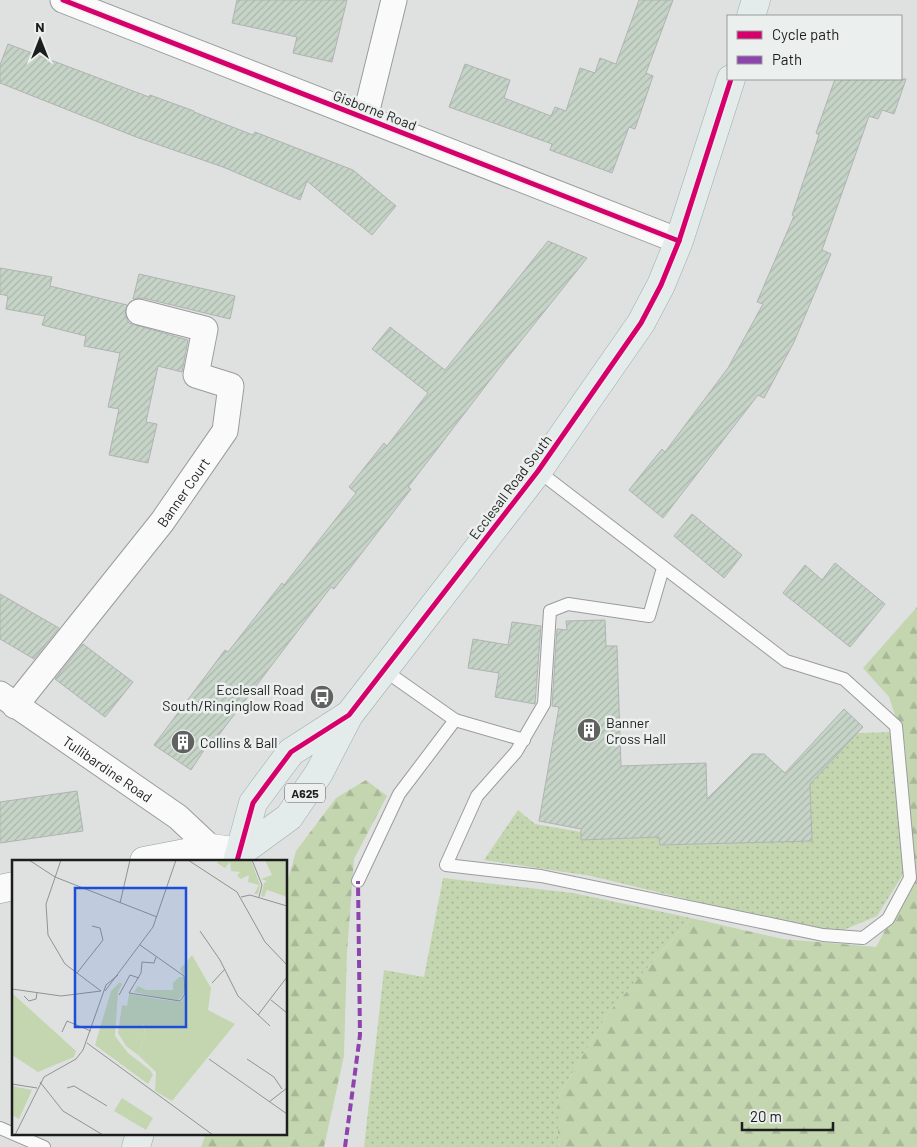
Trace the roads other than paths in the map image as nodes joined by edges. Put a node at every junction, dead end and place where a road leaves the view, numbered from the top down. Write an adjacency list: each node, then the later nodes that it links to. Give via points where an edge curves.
1 (63, 0): 6 (street, Gisborne Road)
2 (394, 0): 6 (street)
3 (756, 0): 4 (main road)
4 (751, 15)
5 (731, 80): 7 (main road, Ecclesall Road South / A625)
6 (365, 118): 7 (street, Gisborne Road)
7 (680, 241): 9 (main road, Ecclesall Road South / A625, via 641,323)
8 (139, 312): 12 (street, Banner Court, via 205,329 196,375 231,386 225,431 162,522)
9 (538, 471): 10 (lane); 11 (main road, Ecclesall Road South / A625)
10 (663, 568): 15 (lane, via 649,616 568,604 550,611 544,704); 15 (lane, via 786,661 844,679 896,726 910,878 888,919 863,938 823,935 542,876 446,865 477,796)
11 (384, 670): 13 (main road, Ecclesall Road South / A625); 14 (lane)
12 (8, 700): 16 (street, Tullibardine Road, via 182,820)
13 (348, 715): 17 (main road, Ecclesall Road South / A625, via 319,773 288,817); 17 (main road, Ecclesall Road South / A625, via 291,752 253,803)
14 (455, 720): 15 (lane); 19 (lane, via 399,794)
15 (524, 740)
16 (210, 848): 17 (street); 18 (street)
17 (239, 857)
18 (149, 860)
19 (358, 881)
20 (0, 1128): 21 (lane)
21 (12, 1133)
22 (14, 1134): 24 (lane)
23 (140, 1134): 25 (main road)
24 (44, 1147)
25 (136, 1147)

